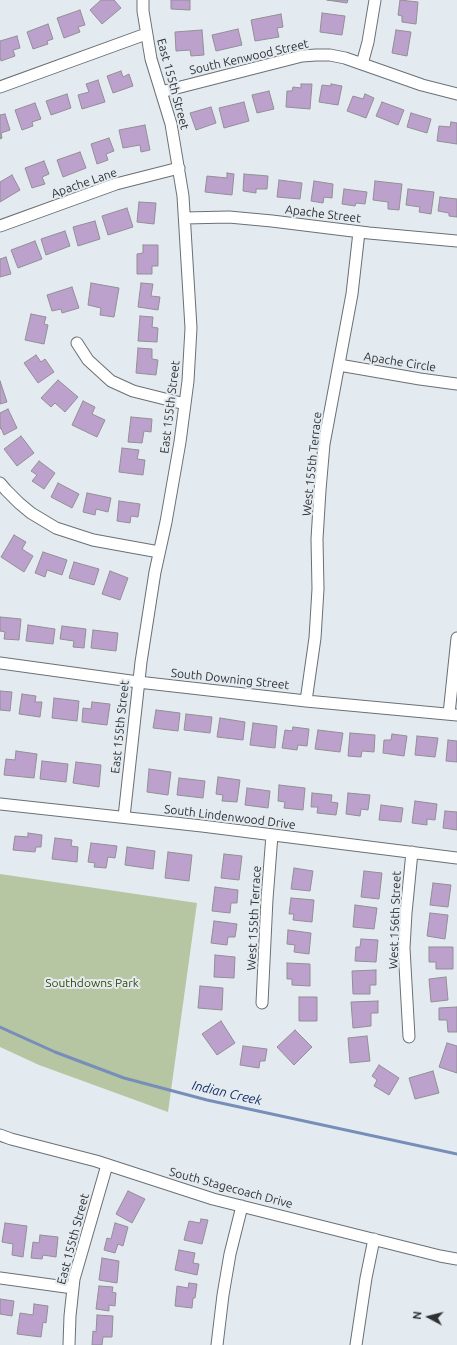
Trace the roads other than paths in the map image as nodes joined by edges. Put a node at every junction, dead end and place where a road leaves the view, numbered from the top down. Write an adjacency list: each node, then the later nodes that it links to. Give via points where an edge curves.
1 (143, 0): 3 (street, East 155th Street)
2 (375, 0): 4 (street)
3 (146, 34): 5 (street); 6 (street, East 155th Street)
4 (362, 64): 6 (street, South Kenwood Street, via 330,56 302,56); 7 (street, South Kenwood Street)
5 (0, 88)
6 (161, 92): 8 (street, East 155th Street)
7 (457, 94)
8 (179, 168): 9 (street, East 155th Street); 10 (street, Apache Lane, via 116,184)
9 (185, 218): 11 (street, Apache Street, via 265,220); 16 (street, East 155th Street, via 191,328)
10 (0, 226)
11 (359, 232): 12 (street, Apache Street); 14 (street, West 155th Terrace, via 352,294)
12 (457, 241)
13 (77, 342): 16 (street, via 88,360 111,381 133,392)
14 (339, 365): 15 (street, Apache Circle); 22 (street, West 155th Terrace, via 324,444 315,638)
15 (457, 384)
16 (185, 404): 18 (street, East 155th Street)
17 (0, 482): 18 (street, via 31,513 56,528 93,540)
18 (159, 552): 21 (street, East 155th Street)
19 (457, 638): 23 (street)
20 (0, 663): 21 (street, South Downing Street)
21 (138, 682): 22 (street, South Downing Street); 25 (street, East 155th Street)
22 (306, 701): 23 (street, South Downing Street)
23 (453, 715)
24 (0, 804): 25 (street, South Lindenwood Drive)
25 (124, 817): 26 (street, South Lindenwood Drive)
26 (272, 835): 27 (street, South Lindenwood Drive); 29 (street, West 155th Terrace)
27 (412, 852): 28 (street, South Lindenwood Drive); 30 (street, West 156th Street, via 404,948)
28 (457, 858)
29 (262, 1003)
30 (409, 1038)
31 (0, 1135): 32 (street, South Stagecoach Drive)
32 (107, 1164): 33 (street, South Stagecoach Drive); 37 (street, East 155th Street)
33 (242, 1206): 34 (street, South Stagecoach Drive); 39 (street, via 230,1254)
34 (374, 1239): 35 (street, South Stagecoach Drive); 40 (street)
35 (457, 1259)
36 (0, 1278): 37 (street)
37 (73, 1288): 38 (street, East 155th Street)
38 (69, 1345)
39 (217, 1345)
40 (356, 1345)

